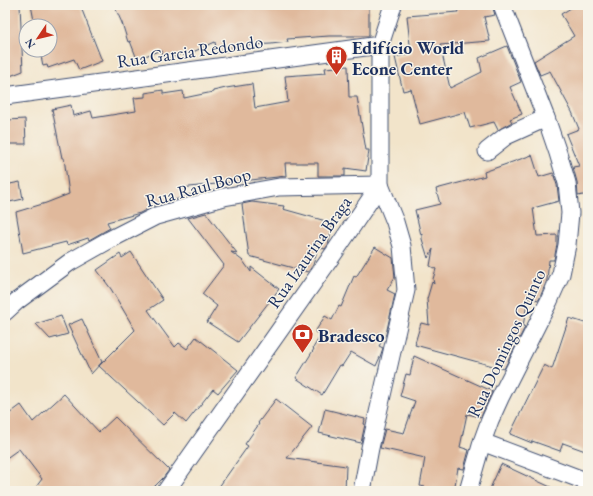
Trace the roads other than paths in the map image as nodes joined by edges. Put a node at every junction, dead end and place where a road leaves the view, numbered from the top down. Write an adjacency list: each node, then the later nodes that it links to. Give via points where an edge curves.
1 (392, 5): 3 (street)
2 (502, 5): 5 (street, Rua Domingos Quinto)
3 (380, 45): 4 (street, Rua Garcia Redondo); 7 (street)
4 (5, 96)
5 (546, 118): 6 (street, via 506,136); 9 (street, Rua Domingos Quinto, via 567,184 570,213 567,245 561,274 500,398)
6 (487, 151)
7 (380, 185): 8 (street, Rua Raul Boop, via 279,187 224,197 156,216 70,262); 11 (street, Rua Izaurina Braga); 12 (street, via 402,246 406,290)
8 (9, 302)
9 (482, 442): 10 (street); 13 (street, Rua Domingos Quinto)
10 (588, 482)
11 (166, 491)
12 (362, 491)
13 (468, 491)

